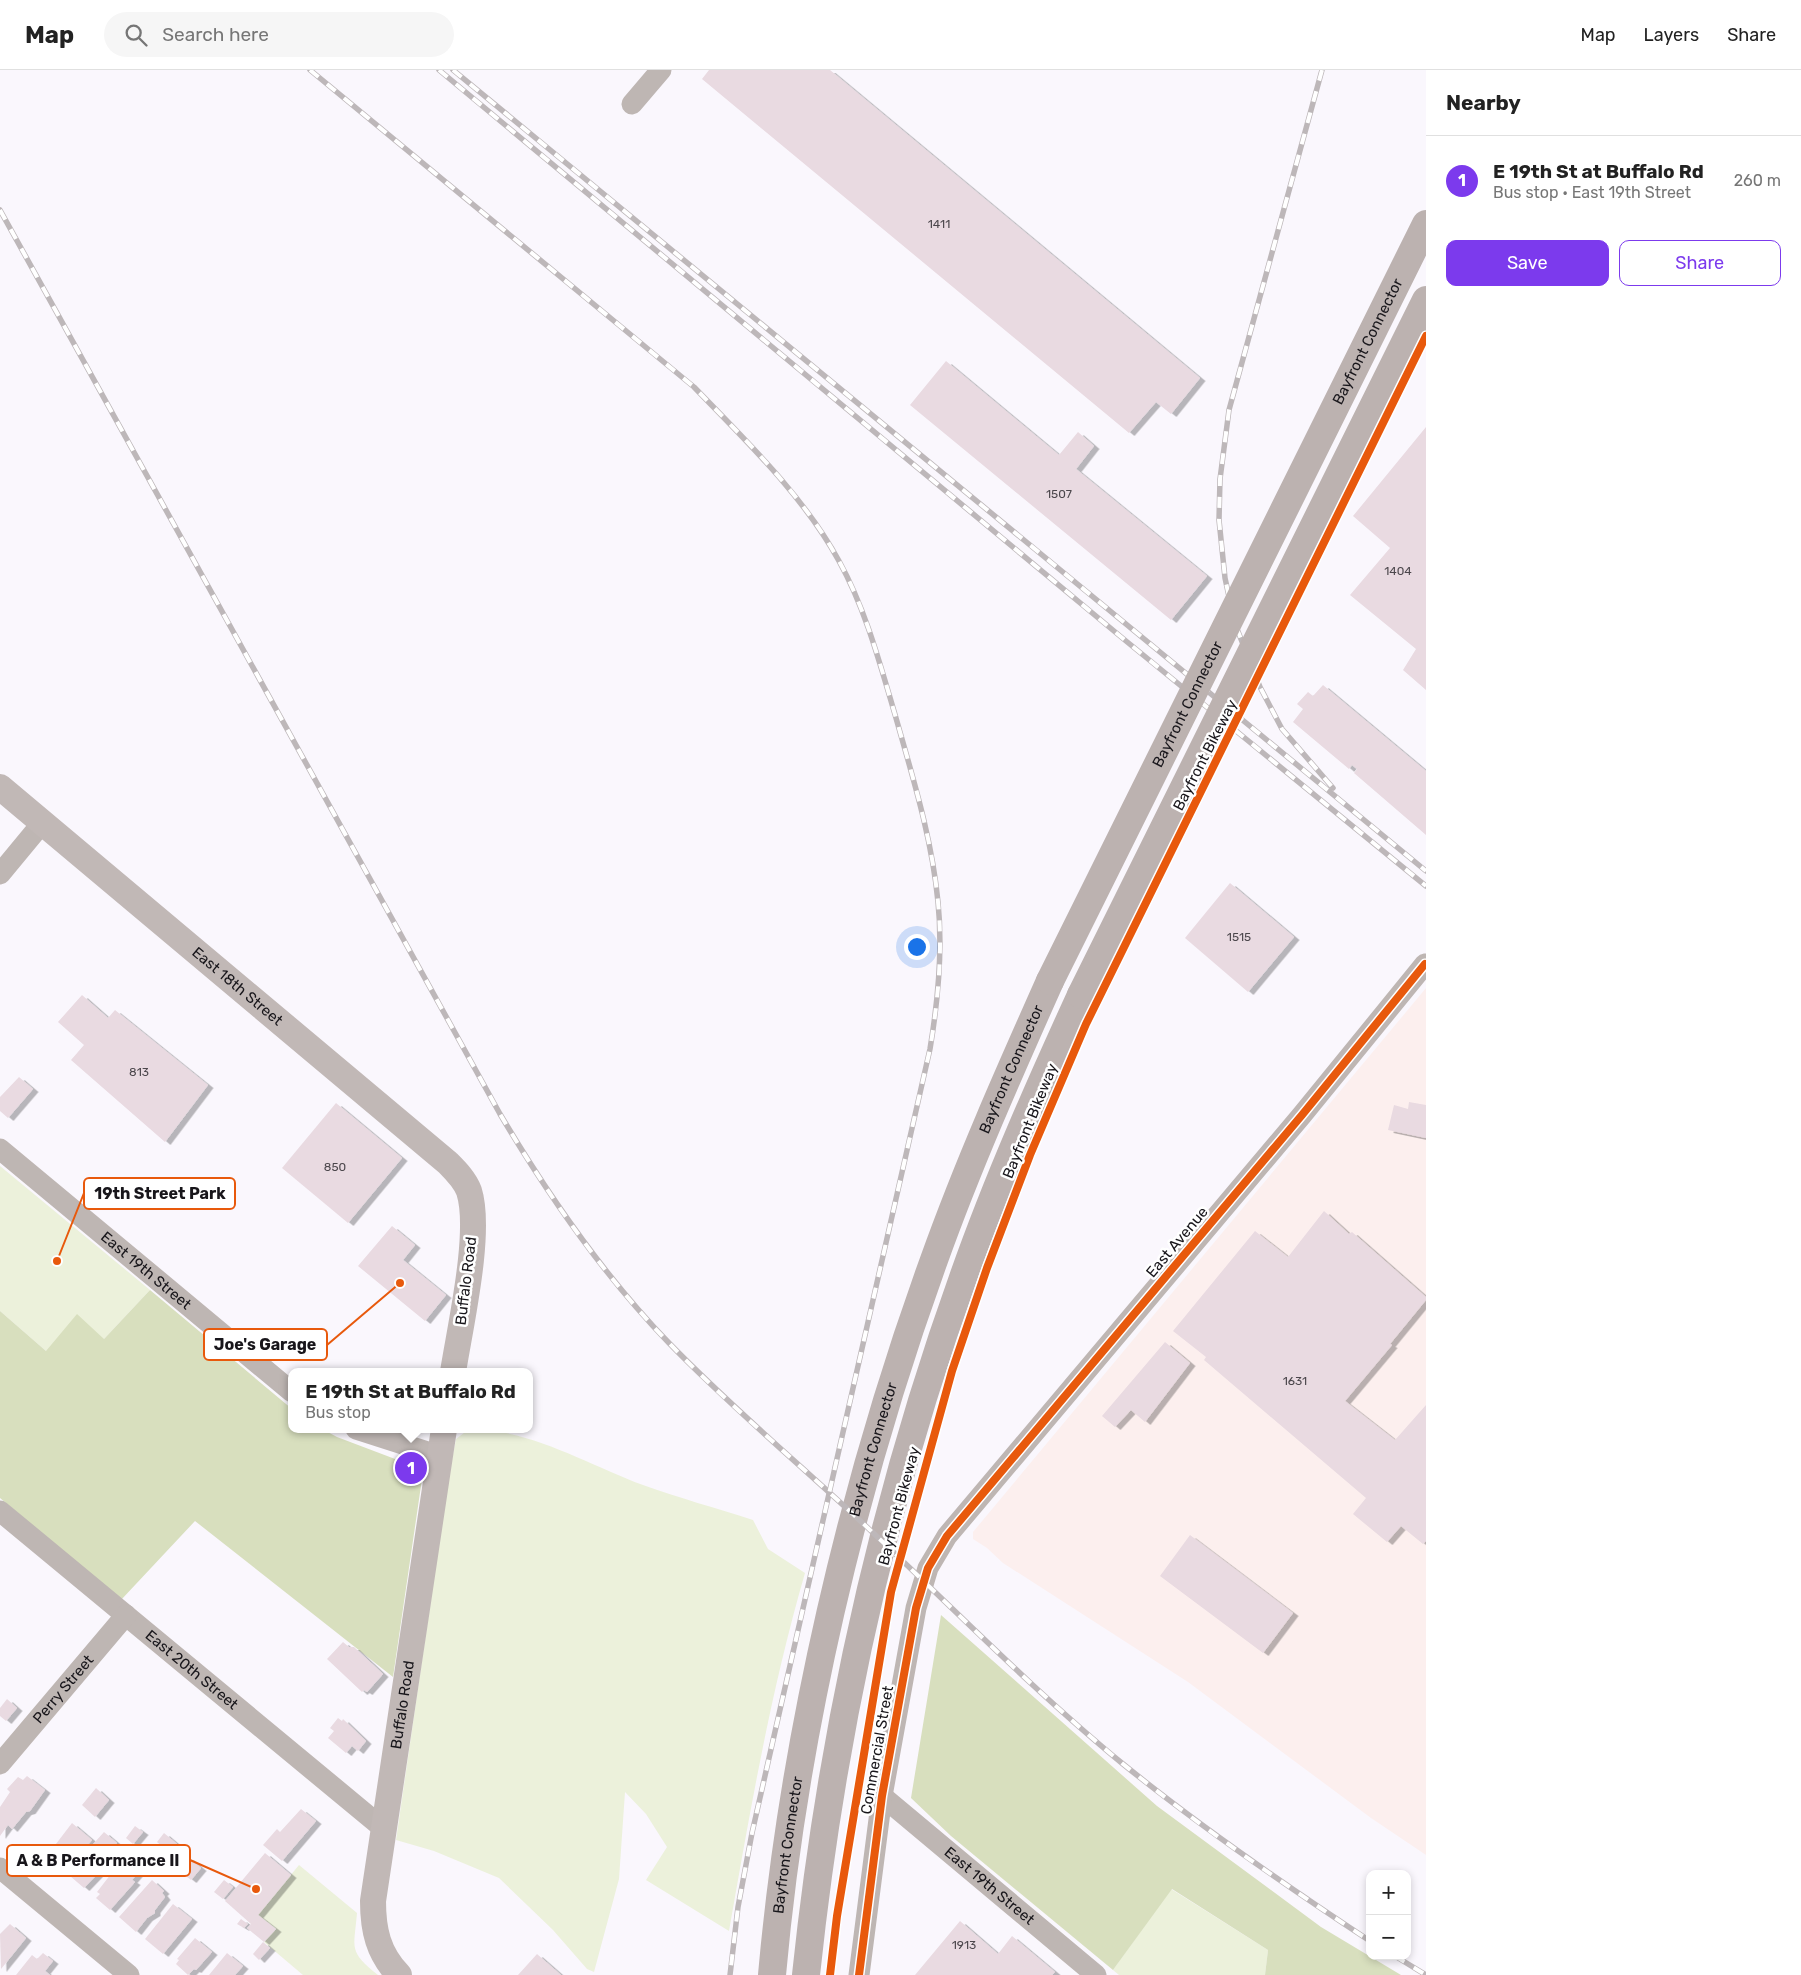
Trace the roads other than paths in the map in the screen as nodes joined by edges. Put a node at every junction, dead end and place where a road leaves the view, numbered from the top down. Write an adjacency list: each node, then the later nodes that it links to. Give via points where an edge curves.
1 (661, 70): 2 (street)
2 (632, 104)
3 (1426, 224): 25 (highway, Bayfront Connector, bridge, via 1050,981 984,1130 934,1260 886,1406 846,1549 816,1683 793,1811)
4 (1426, 300): 26 (highway, bridge, via 1081,995 1012,1150 964,1274 932,1370 869,1597 825,1827)
5 (0, 787): 6 (main road, East 18th Street)
6 (42, 822): 7 (street); 10 (main road, East 18th Street, via 448,1163)
7 (0, 874)
8 (1425, 964): 17 (street, East Avenue)
9 (0, 1149): 12 (street, East 19th Street)
10 (468, 1190): 11 (main road, Buffalo Road, via 472,1215 471,1244)
11 (454, 1368)
12 (288, 1389)
13 (368, 1433): 15 (street)
14 (443, 1433): 15 (main road, Buffalo Road)
15 (440, 1456): 21 (main road, Buffalo Road)
16 (0, 1511): 18 (street, East 20th Street)
17 (947, 1536): 20 (street, Commercial Street, via 928,1568 916,1608)
18 (126, 1615): 19 (street, Perry Street); 21 (street, East 20th Street)
19 (0, 1764)
20 (882, 1796): 27 (street, Commercial Street); 28 (street, East 19th Street)
21 (384, 1829): 24 (main road, Buffalo Road, via 376,1874 373,1923 382,1952)
22 (0, 1868): 23 (street)
23 (129, 1975)
24 (399, 1975)
25 (772, 1975)
26 (806, 1975)
27 (859, 1975)
28 (1096, 1975)

